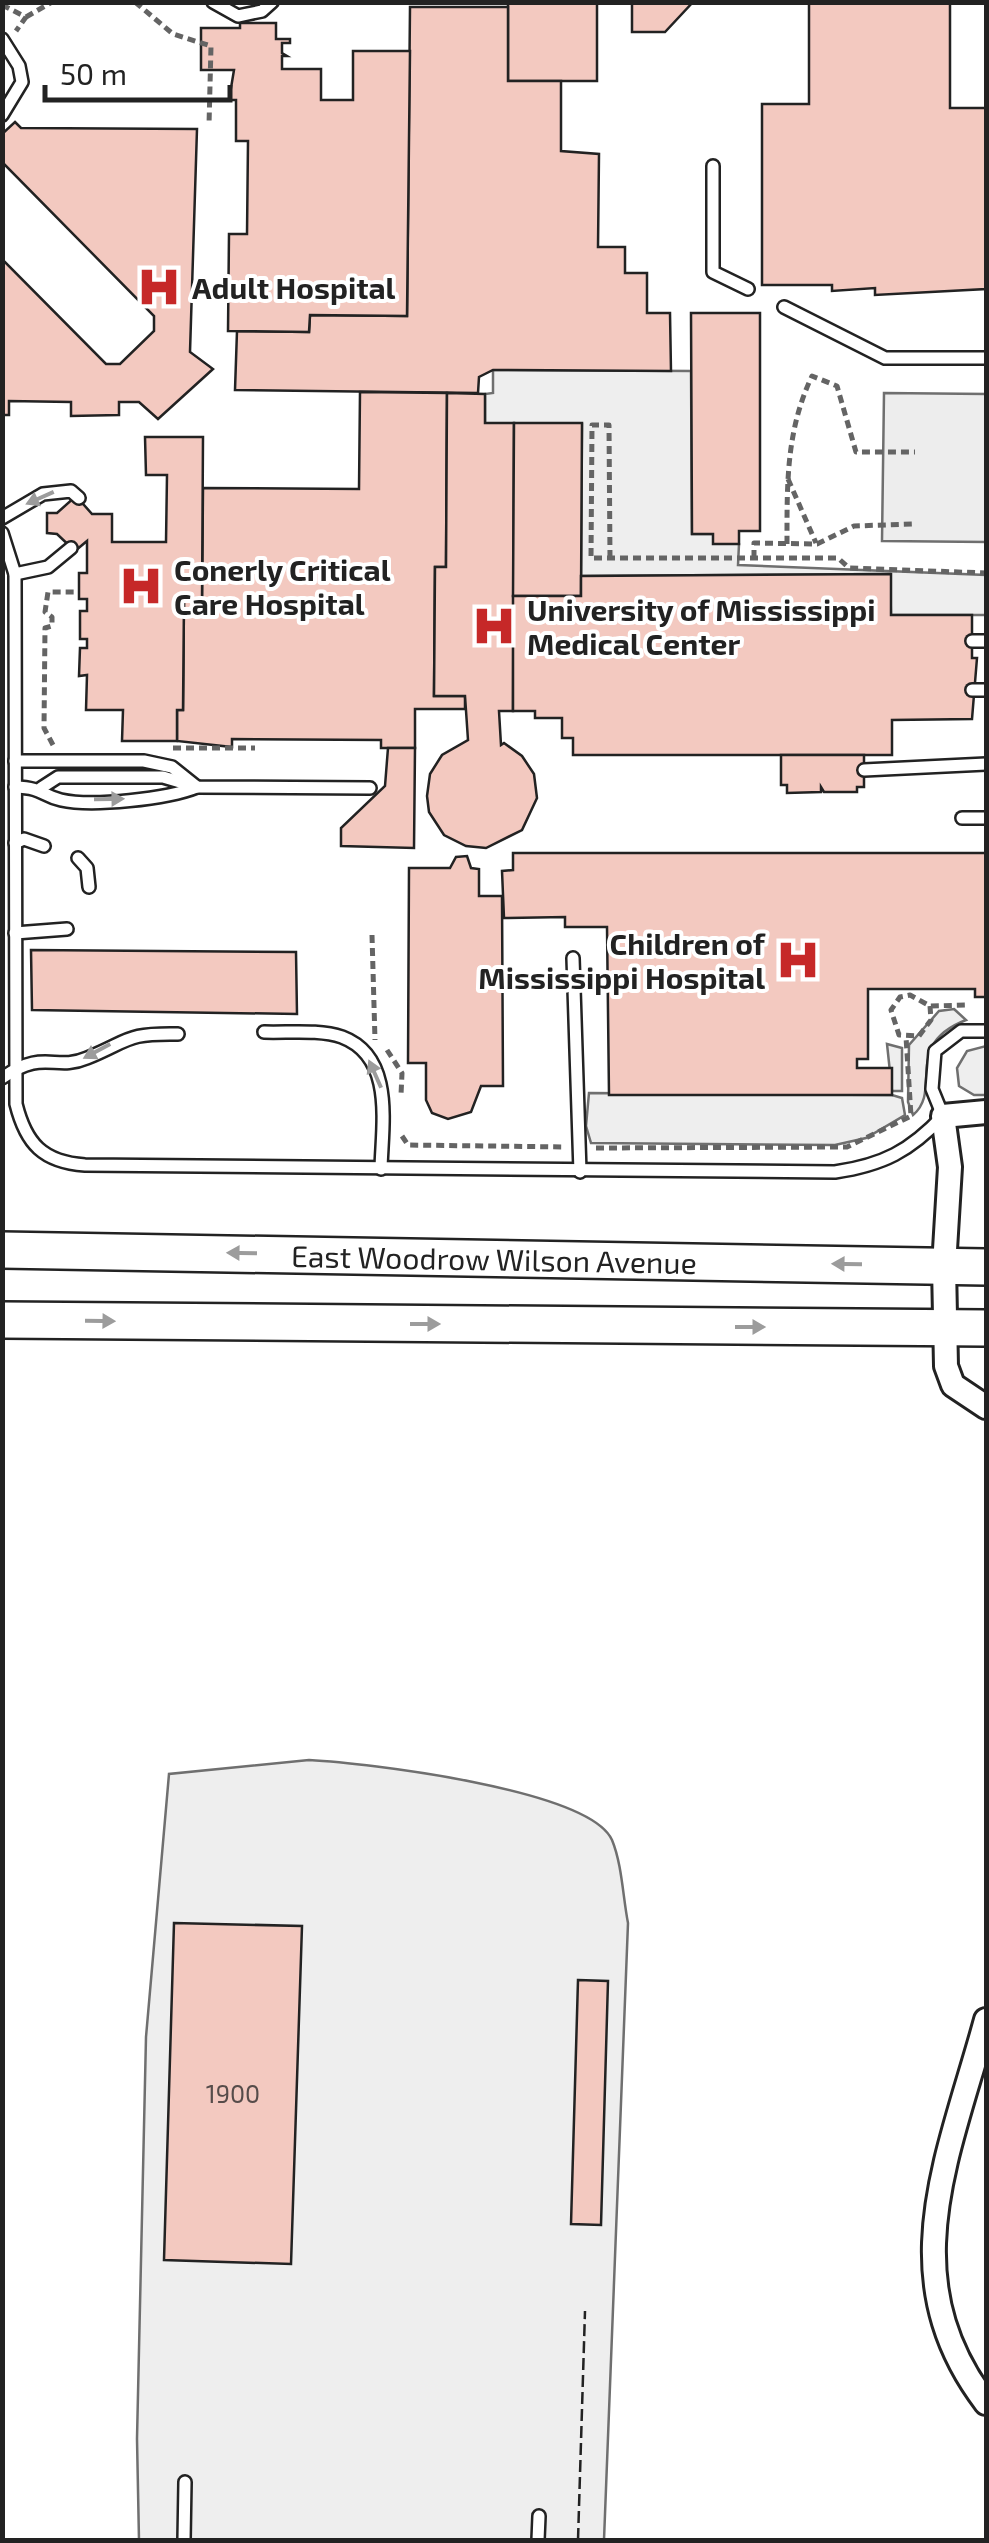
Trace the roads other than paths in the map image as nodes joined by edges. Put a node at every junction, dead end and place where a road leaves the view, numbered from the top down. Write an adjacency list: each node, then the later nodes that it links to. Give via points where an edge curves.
1 (212, 2): 2 (lane, via 238,16)
2 (272, 2)
3 (2, 39): 4 (lane, via 22,82)
4 (2, 115)
5 (713, 166): 6 (lane, via 713,272)
6 (748, 289)
7 (784, 307): 8 (lane, via 885,358)
8 (986, 358)
9 (79, 498): 10 (lane, one-way to 10, via 70,490 43,494)
10 (2, 518)
11 (2, 533): 13 (lane)
12 (70, 548): 13 (lane, via 48,568)
13 (15, 574): 14 (lane)
14 (9, 605): 19 (lane)
15 (986, 641): 16 (lane)
16 (972, 642)
17 (972, 690): 18 (lane)
18 (986, 690)
19 (9, 698): 20 (lane)
20 (16, 760): 23 (lane, via 144,761 172,767); 24 (lane)
21 (986, 764): 22 (lane)
22 (864, 770)
23 (197, 787): 25 (lane, via 163,777 58,777); 25 (lane, one-way to 23, via 60,800 167,798); 26 (lane)
24 (16, 788): 25 (lane); 29 (lane)
25 (41, 788)
26 (370, 788)
27 (962, 818): 28 (lane)
28 (986, 818)
29 (16, 843): 30 (lane); 34 (lane)
30 (44, 846)
31 (78, 858): 32 (lane)
32 (89, 887)
33 (67, 929): 34 (lane)
34 (16, 933): 39 (lane)
35 (573, 958): 44 (lane)
36 (986, 1031): 42 (lane, via 961,1031 935,1051 932,1089)
37 (264, 1032): 43 (lane, one-way to 37, via 383,1095 366,1056 342,1038)
38 (178, 1034): 39 (lane, one-way to 39, via 140,1033 87,1058 33,1060)
39 (16, 1068): 40 (lane); 43 (lane, via 16,1104 27,1138 36,1150 71,1164)
40 (2, 1078)
41 (986, 1112): 42 (street)
42 (943, 1116): 44 (lane, via 914,1147 858,1169); 46 (street, via 950,1167)
43 (381, 1169): 44 (lane)
44 (580, 1172)
45 (2, 1250): 46 (main road, East Woodrow Wilson Avenue, one-way to 45)
46 (944, 1266): 47 (main road, East Woodrow Wilson Avenue); 49 (street)
47 (986, 1267)
48 (2, 1320): 49 (main road, one-way to 49)
49 (944, 1328): 50 (main road); 51 (street, via 954,1386)
50 (986, 1328)
51 (986, 1406)
52 (986, 2020): 53 (street, via 936,2210 932,2267 947,2340)
53 (986, 2403)
54 (184, 2482): 56 (lane)
55 (539, 2516): 57 (lane)
56 (184, 2540)
57 (538, 2540)

